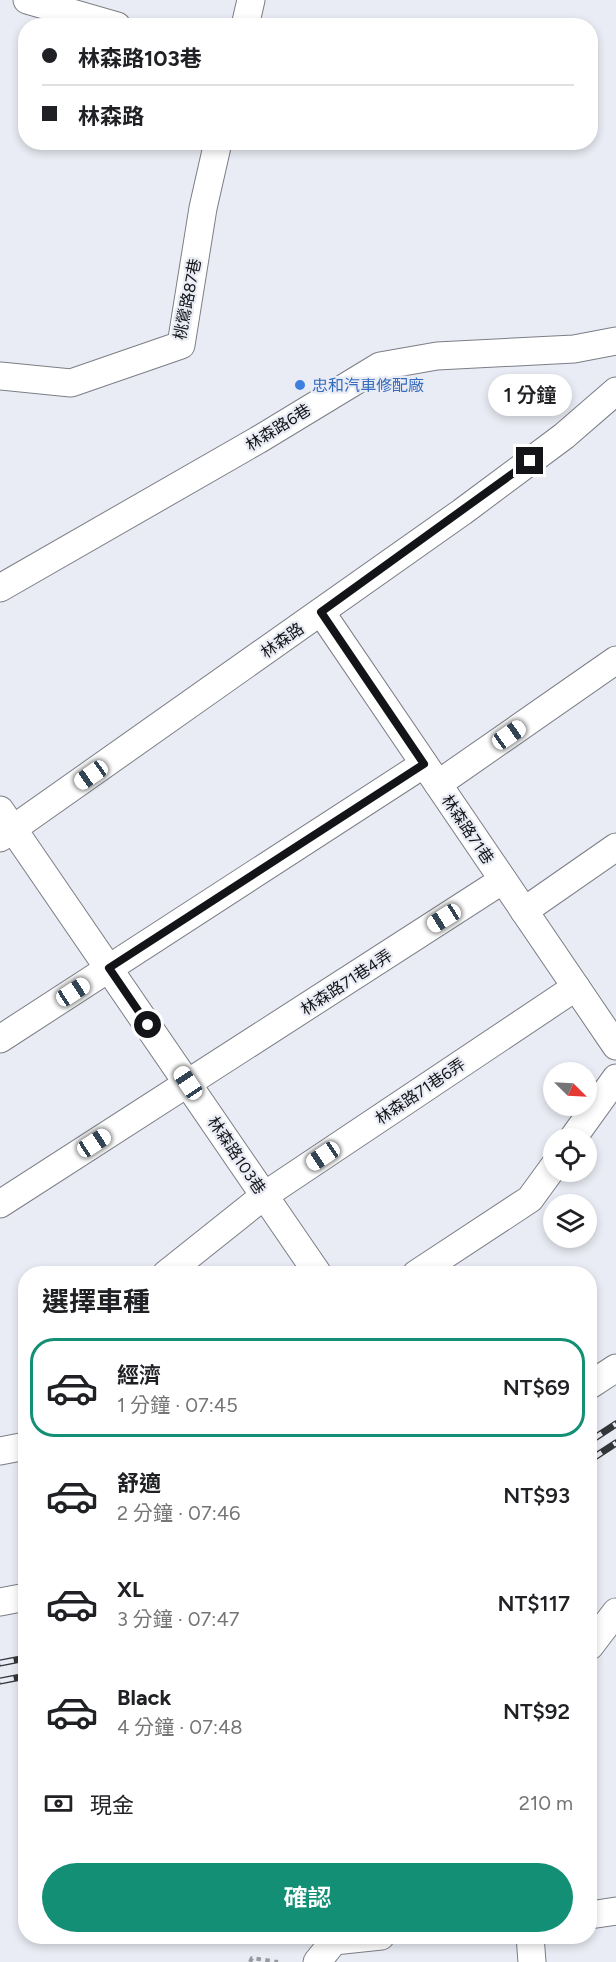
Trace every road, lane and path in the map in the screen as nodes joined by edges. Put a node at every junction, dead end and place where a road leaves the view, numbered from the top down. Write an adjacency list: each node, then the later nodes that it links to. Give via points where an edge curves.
1 (27, 0): 3 (street)
2 (251, 0): 4 (street)
3 (89, 18)
4 (247, 18)
5 (216, 150): 7 (street, 桃鶯路87巷, via 181,345 71,383)
6 (616, 341): 9 (street, 林森路6巷, via 574,349 437,356 380,366)
7 (0, 376)
8 (616, 391): 10 (street, 林森路, via 564,436)
9 (0, 588)
10 (321, 612): 12 (street, 林森路71巷); 13 (street, 林森路)
11 (616, 660): 12 (street)
12 (431, 774): 15 (street, 林森路71巷); 17 (street)
13 (5, 826): 17 (street, 林森路103巷)
14 (616, 847): 16 (street)
15 (503, 880): 16 (street, 林森路71巷); 22 (street, 林森路71巷4弄)
16 (524, 911): 18 (street, 林森路71巷)
17 (109, 968): 19 (street); 22 (street, 林森路103巷)
18 (576, 987): 20 (street, 林森路71巷); 25 (street, 林森路71巷6弄)
19 (0, 1039)
20 (616, 1046)
21 (616, 1078): 23 (street)
22 (188, 1083): 25 (street, 林森路103巷); 26 (street, 林森路71巷4弄)
23 (580, 1128)
24 (543, 1181): 29 (street, via 530,1199)
25 (265, 1195): 27 (street, 林森路71巷6弄); 28 (street, 林森路103巷)
26 (0, 1204)
27 (176, 1266)
28 (313, 1266)
29 (428, 1266)
30 (616, 1368): 31 (street)
31 (597, 1380)
32 (18, 1448): 33 (street)
33 (0, 1451)
34 (18, 1599): 35 (street)
35 (0, 1602)
36 (616, 1612): 37 (street)
37 (597, 1637)
38 (616, 1911): 39 (street)
39 (597, 1914)
40 (332, 1944): 44 (street)
41 (531, 1944): 45 (street)
42 (250, 1962): 43 (path, via 252,1958)
43 (278, 1962)
44 (317, 1962)
45 (532, 1962)

